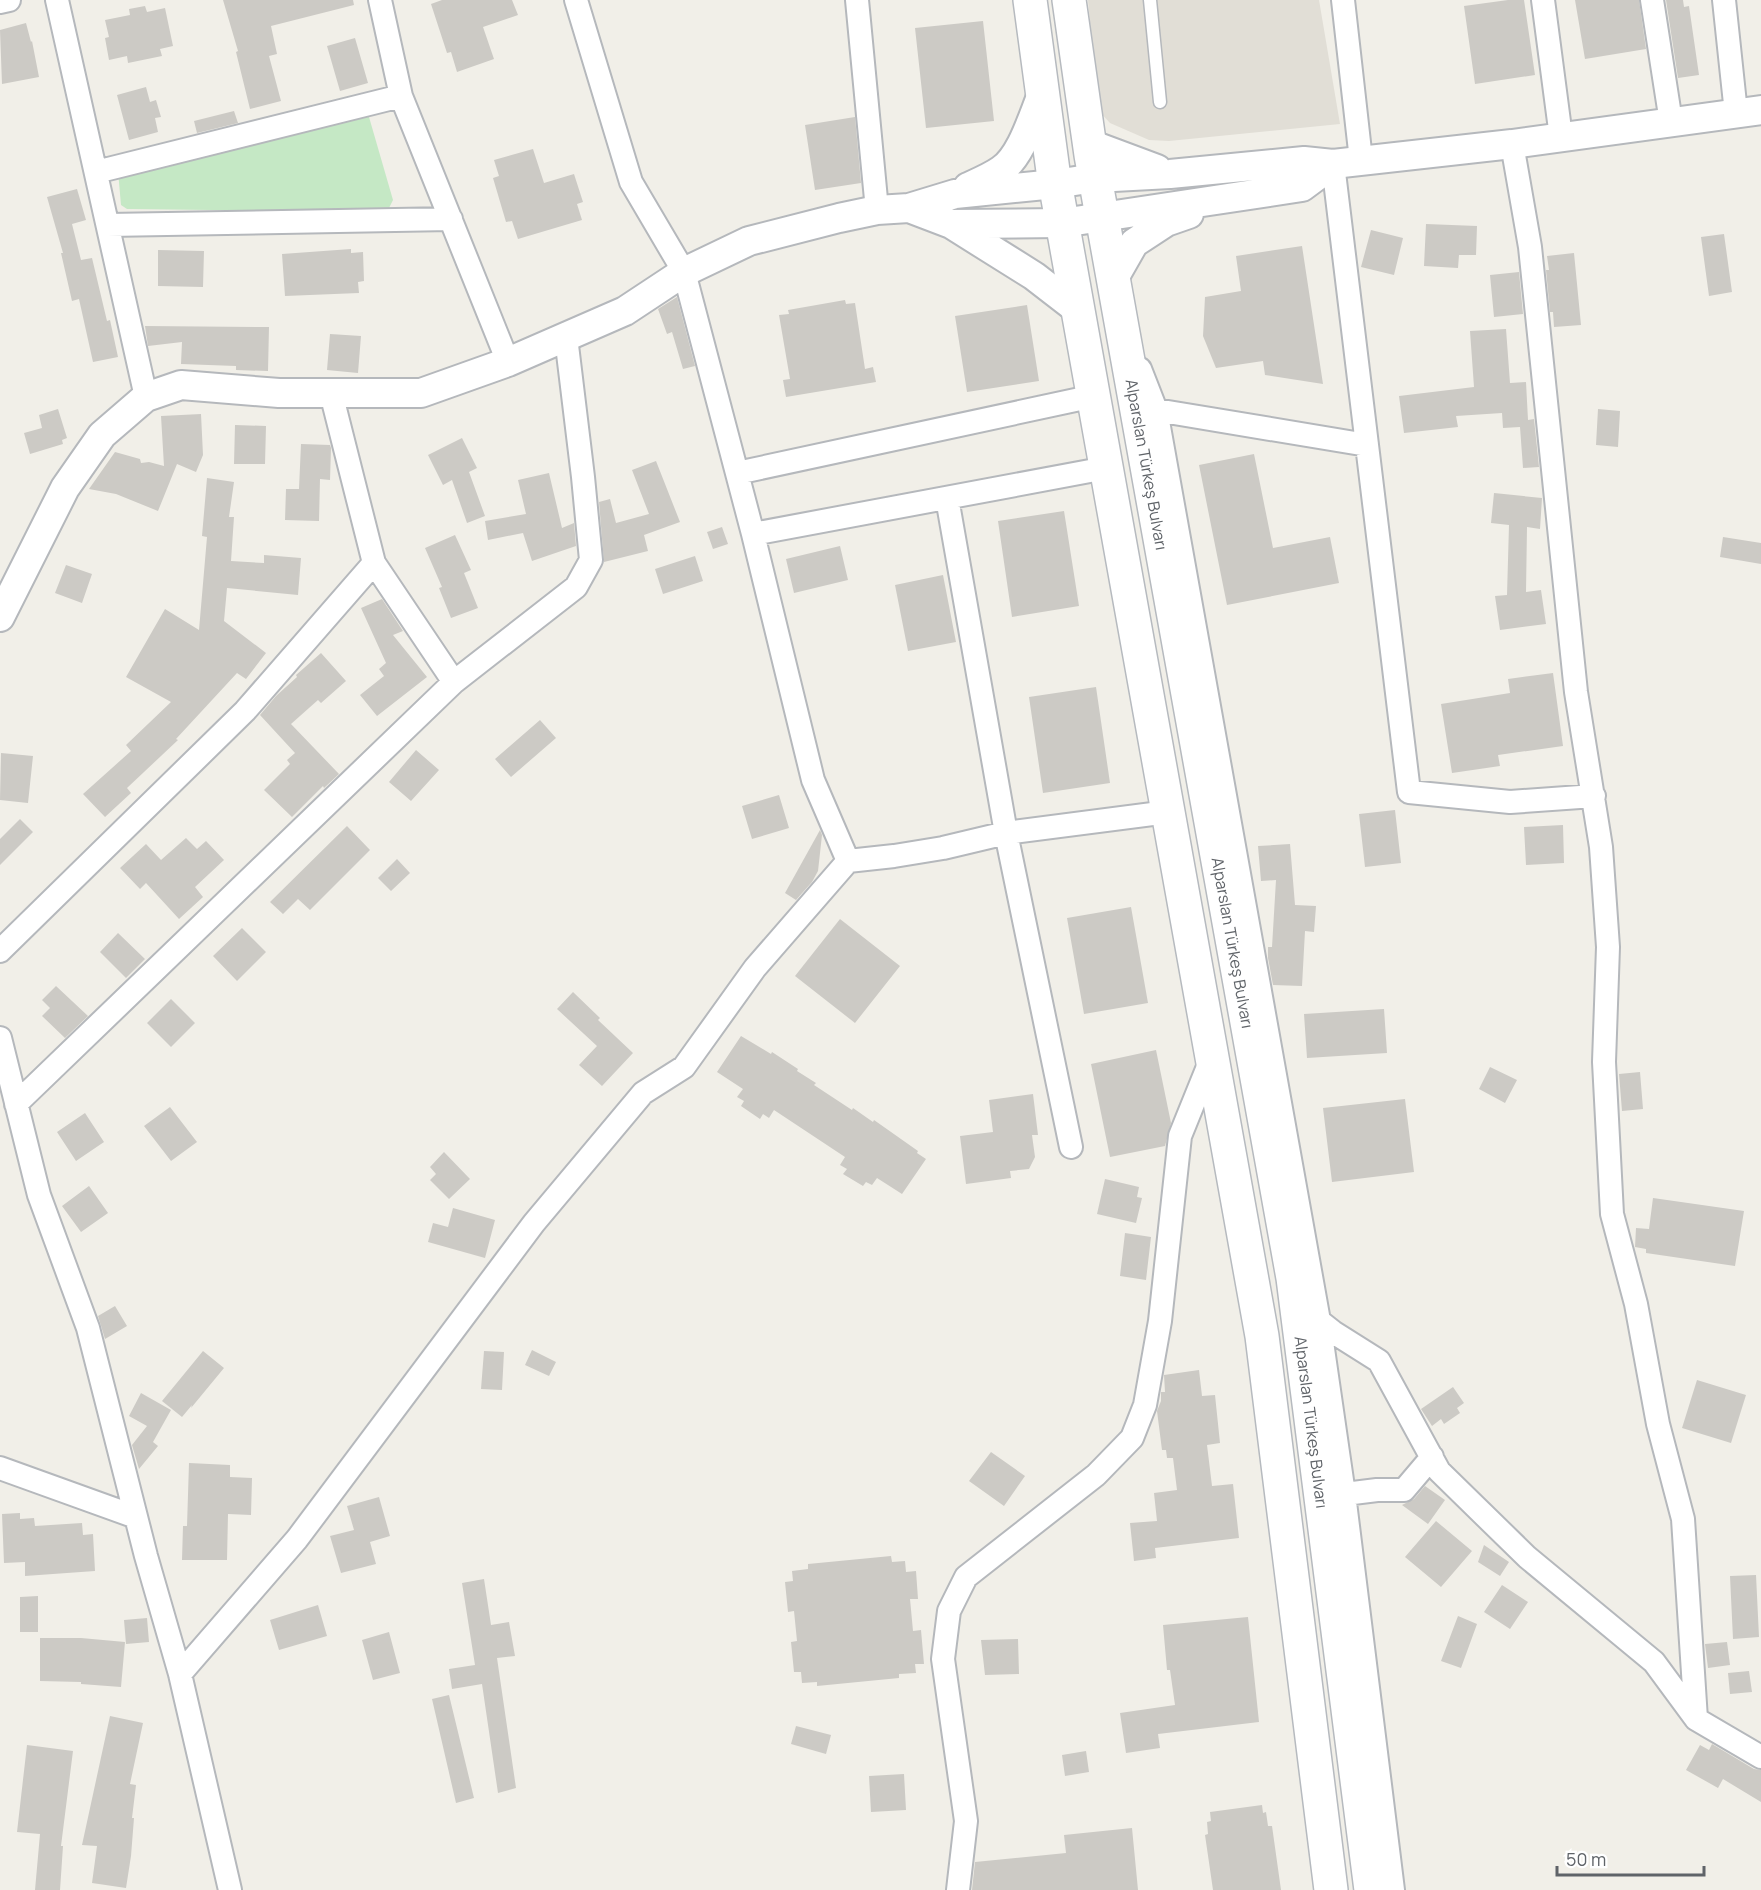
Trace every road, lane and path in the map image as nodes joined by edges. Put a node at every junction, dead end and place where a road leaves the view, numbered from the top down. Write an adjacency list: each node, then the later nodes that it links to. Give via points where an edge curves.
1 (9, 0): 13 (street)
2 (57, 0): 24 (street)
3 (380, 0): 15 (street)
4 (576, 0): 37 (street, via 631,182)
5 (857, 0): 31 (street)
6 (1030, 0): 14 (main road)
7 (1069, 0): 20 (main road, Alparslan Türkeş Bulvarı)
8 (1150, 0): 16 (lane)
9 (1343, 0): 22 (street)
10 (1543, 0): 19 (street)
11 (1652, 0): 18 (street)
12 (1724, 0): 17 (street)
13 (0, 2)
14 (1043, 92): 27 (main road); 28 (street, via 1022,142 1003,170)
15 (401, 96): 24 (street); 33 (street)
16 (1160, 102)
17 (1749, 112): 18 (street)
18 (1671, 122): 19 (street)
19 (1561, 137): 21 (street)
20 (1090, 144): 25 (street); 26 (main road, Alparslan Türkeş Bulvarı)
21 (1512, 144): 22 (street); 55 (street, via 1530,247 1576,692)
22 (1361, 160): 23 (street)
23 (1333, 164): 25 (street, via 1304,161); 29 (street, via 1302,187); 47 (street)
24 (96, 172): 36 (street)
25 (1170, 174): 26 (street)
26 (1095, 178): 27 (street); 32 (main road, Alparslan Türkeş Bulvarı)
27 (1055, 184): 28 (street); 34 (main road)
28 (954, 194): 30 (street)
29 (1234, 198): 32 (street); 38 (street, via 1166,222 1134,243)
30 (909, 208): 31 (street); 35 (street)
31 (877, 210): 37 (street, via 749,241)
32 (1103, 216): 34 (street); 38 (main road, Alparslan Türkeş Bulvarı)
33 (450, 219): 36 (street); 42 (street)
34 (1062, 223): 35 (street); 39 (main road)
35 (951, 224): 39 (street, via 1034,276)
36 (108, 225): 45 (street)
37 (684, 272): 41 (street, via 625,310); 49 (street)
38 (1114, 278): 40 (main road, Alparslan Türkeş Bulvarı)
39 (1078, 310): 44 (main road)
40 (1123, 325): 46 (street); 64 (main road, Alparslan Türkeş Bulvarı)
41 (566, 337): 42 (street); 54 (street, via 591,560 576,586)
42 (508, 362): 43 (street, via 421,393)
43 (332, 393): 45 (street, via 182,385); 52 (street)
44 (1094, 396): 48 (main road); 49 (street)
45 (146, 397): 53 (street, via 102,435 65,488)
46 (1156, 410): 47 (street); 64 (street)
47 (1367, 445): 55 (street, via 1409,792 1510,802)
48 (1106, 468): 50 (street); 56 (main road)
49 (737, 473): 51 (street)
50 (947, 498): 51 (street); 57 (street)
51 (753, 534): 58 (street, via 813,780)
52 (374, 563): 54 (street); 59 (street, via 245,711)
53 (2, 609)
54 (454, 682): 62 (street)
55 (1594, 796): 70 (street, via 1608,947 1604,1062 1612,1214 1683,1519)
56 (1168, 812): 57 (street); 61 (main road)
57 (1006, 833): 58 (street, via 943,848); 63 (street)
58 (848, 861): 69 (street, via 755,968 684,1067 643,1093 534,1223 297,1539)
59 (0, 951)
60 (0, 1038): 62 (street)
61 (1212, 1057): 73 (street, via 1180,1136 1160,1321 1145,1405 1132,1438 1096,1475 966,1577 949,1611 943,1659 966,1821); 74 (main road, via 1262,1336)
62 (16, 1104): 68 (street, via 39,1195 88,1328)
63 (1071, 1147)
64 (1308, 1312): 65 (street, via 1379,1361); 67 (main road, Alparslan Türkeş Bulvarı)
65 (1432, 1457): 67 (street, via 1404,1490); 70 (street, via 1439,1471 1527,1557 1654,1662)
66 (0, 1468): 68 (street)
67 (1333, 1495): 75 (main road, Alparslan Türkeş Bulvarı); 76 (street)
68 (136, 1517): 69 (street)
69 (180, 1674): 72 (street)
70 (1696, 1719): 71 (street)
71 (1761, 1757)
72 (230, 1890)
73 (958, 1890)
74 (1331, 1890)
75 (1371, 1890)
76 (1393, 1890)

